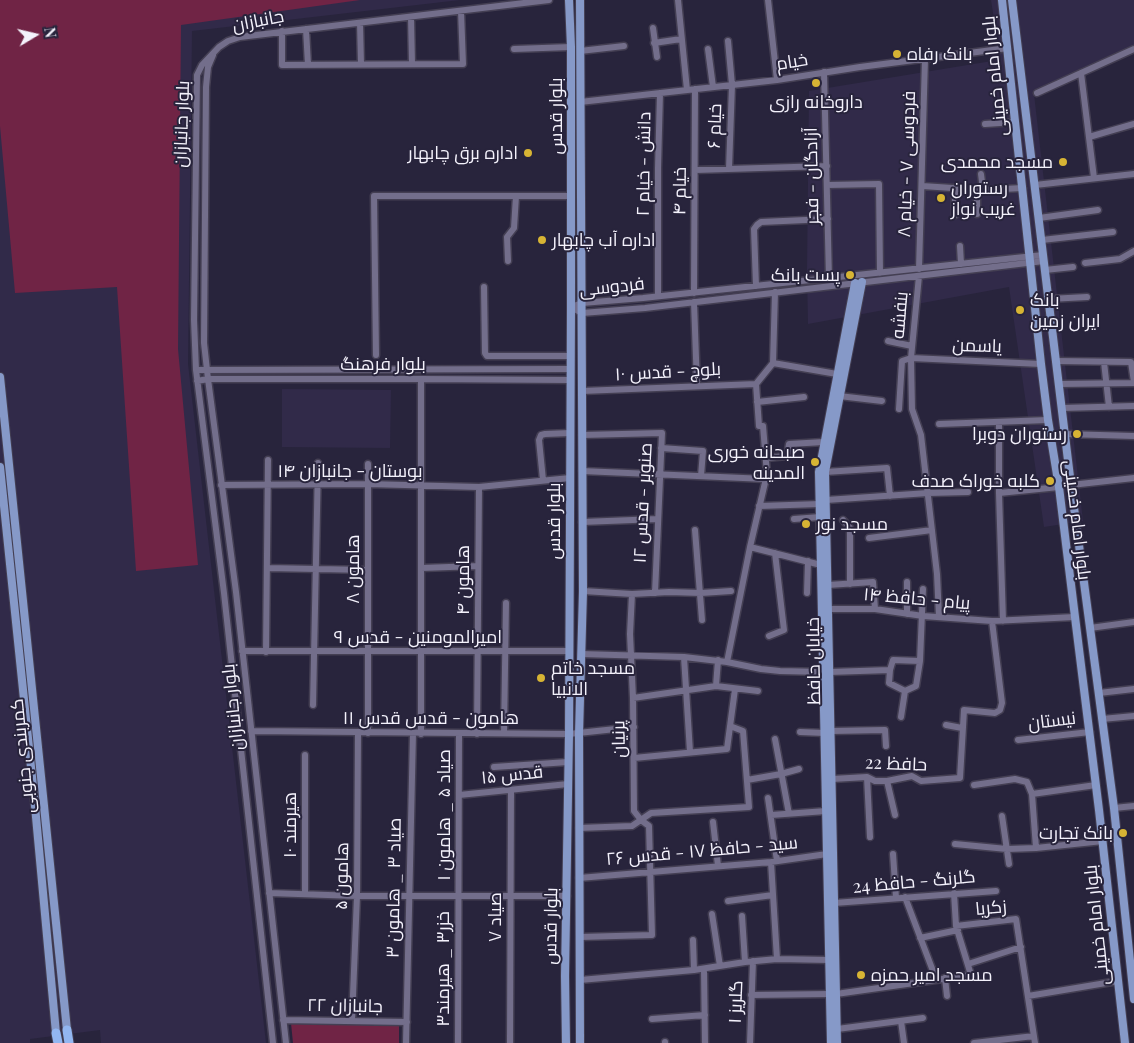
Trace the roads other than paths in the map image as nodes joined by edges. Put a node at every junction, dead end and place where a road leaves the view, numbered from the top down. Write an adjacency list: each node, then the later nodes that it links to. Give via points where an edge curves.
1 (549, 0): 8 (street, جانبازان)
2 (569, 0): 18 (main road, بلوار قدس)
3 (580, 0): 24 (main road, بلوار قدس)
4 (678, 0): 14 (street)
5 (768, 0): 32 (street)
6 (1002, 0): 21 (main road, بلوار امام خمینی)
7 (1012, 0): 53 (main road, بلوار امام خمینی)
8 (461, 11): 9 (street, جانبازان); 29 (street, via 463,64)
9 (411, 17): 10 (street, جانبازان); 29 (street)
10 (360, 23): 11 (street, جانبازان); 28 (street)
11 (306, 28): 13 (street, جانبازان); 27 (street)
12 (653, 28): 16 (street)
13 (282, 31): 23 (street, جانبازان, via 240,37 228,41); 27 (street, via 282,65)
14 (681, 39): 16 (street); 36 (street)
15 (728, 40): 33 (street, خیام ۶)
16 (654, 43): 25 (street)
17 (624, 46): 24 (street)
18 (571, 47): 19 (street); 60 (main road, بلوار قدس)
19 (514, 48)
20 (708, 48): 34 (street)
21 (1008, 48): 26 (street, خیام); 40 (main road, بلوار امام خمینی)
22 (1134, 49): 31 (street)
23 (214, 52): 44 (street, بلوار جانبازان, via 197,75); 45 (street, بلوار جانبازان, via 207,76)
24 (580, 52): 39 (main road, بلوار قدس)
25 (657, 57)
26 (925, 59): 30 (street, خیام); 54 (street, فردوسی ۷ - خیام ۸)
27 (308, 64): 28 (street)
28 (361, 64): 29 (street)
29 (412, 64)
30 (824, 72): 32 (street, خیام); 46 (street, آزادگان - فجر)
31 (1081, 73): 38 (street); 43 (street)
32 (777, 80): 33 (street, خیام)
33 (732, 85): 34 (street, خیام); 47 (street, خیام ۶)
34 (713, 87): 35 (street, خیام)
35 (695, 89): 36 (street, خیام); 48 (street, خیام ۴)
36 (687, 90): 37 (street, خیام)
37 (660, 93): 39 (street, خیام); 87 (street, دانش - خیام ۲)
38 (1037, 93)
39 (580, 102): 58 (main road, بلوار قدس)
40 (1015, 122): 41 (street); 56 (main road, بلوار امام خمینی)
41 (985, 124)
42 (1134, 124): 43 (street)
43 (1089, 138): 51 (street)
44 (195, 143): 45 (street); 66 (street, بلوار جانبازان)
45 (206, 143): 67 (street, بلوار جانبازان)
46 (827, 166): 47 (street); 52 (street, آزادگان - فجر)
47 (729, 169): 48 (street)
48 (695, 170): 85 (street, خیام ۴)
49 (982, 174): 57 (street)
50 (1134, 174): 51 (street)
51 (1094, 178): 53 (street)
52 (827, 184): 65 (street, آزادگان - فجر); 80 (street, via 879,184)
53 (1035, 185): 64 (main road, بلوار امام خمینی)
54 (922, 186): 55 (street); 79 (street, فردوسی ۷ - خیام ۸)
55 (955, 188): 57 (street); 63 (street)
56 (1023, 188): 57 (street); 73 (main road, بلوار امام خمینی)
57 (980, 189): 62 (street)
58 (581, 195): 60 (main road); 91 (main road, بلوار قدس)
59 (516, 196): 60 (street); 74 (street, via 514,228 507,237); 97 (street, via 374,196)
60 (570, 196): 92 (main road, بلوار قدس)
61 (1098, 210): 64 (street)
62 (977, 214)
63 (955, 216)
64 (1039, 218): 69 (main road, بلوار امام خمینی)
65 (828, 219): 81 (street, آزادگان - فجر); 83 (street, via 761,222 757,225 754,229)
66 (195, 226): 67 (street); 107 (street, بلوار جانبازان)
67 (206, 226): 104 (street, بلوار جانبازان, via 204,343)
68 (1113, 232): 69 (street)
69 (1042, 240): 72 (main road, بلوار امام خمینی)
70 (960, 246): 75 (street)
71 (1134, 251): 76 (street, via 1120,260)
72 (1044, 258): 73 (street); 78 (main road, بلوار امام خمینی)
73 (1030, 259): 75 (street, فردوسی); 79 (street, فردوسی); 93 (main road, بلوار امام خمینی)
74 (508, 261)
75 (961, 264): 79 (street, فردوسی)
76 (1085, 264)
77 (1073, 267): 78 (street)
78 (1045, 270): 90 (main road, بلوار امام خمینی)
79 (919, 272): 80 (street, فردوسی); 82 (street, فردوسی); 96 (street, بنفشه)
80 (880, 273): 81 (street, فردوسی)
81 (828, 279): 83 (street, فردوسی)
82 (858, 283): 86 (street, فردوسی); 108 (main road, خیابان حافظ); 121 (main road, خیابان حافظ)
83 (756, 286): 85 (street, فردوسی)
84 (484, 287): 98 (street, via 487,356)
85 (694, 292): 87 (street, فردوسی)
86 (775, 292): 89 (street, فردوسی); 102 (street)
87 (658, 296): 91 (street, فردوسی)
88 (1087, 297): 90 (street)
89 (694, 302): 94 (street, فردوسی); 119 (street)
90 (1050, 302): 93 (main road); 100 (main road, بلوار امام خمینی)
91 (582, 303): 92 (street, فردوسی); 94 (main road, بلوار قدس)
92 (571, 307): 94 (street, فردوسی); 98 (main road, بلوار قدس)
93 (1035, 308): 103 (main road, بلوار امام خمینی)
94 (582, 313): 120 (main road, بلوار قدس)
95 (888, 341): 96 (street)
96 (912, 346): 99 (street, بنفشه)
97 (376, 355)
98 (570, 356): 106 (main road, بلوار قدس)
99 (911, 358): 103 (street, یاسمن); 128 (street, via 902,361); 160 (street, بنفشه, via 912,409 921,435)
100 (1056, 361): 101 (street); 117 (main road, بلوار امام خمینی)
101 (1104, 362): 115 (street, via 1131,362); 118 (street)
102 (773, 363): 108 (street); 116 (street)
103 (1041, 364): 129 (main road, بلوار امام خمینی)
104 (207, 369): 105 (street); 107 (street); 111 (street, بلوار جانبازان)
105 (233, 369): 106 (street); 112 (street, via 229,374)
106 (570, 369): 113 (main road, بلوار قدس)
107 (196, 370): 114 (street, بلوار جانبازان)
108 (837, 374): 136 (main road, خیابان حافظ)
109 (0, 377): 320 (main road, کمربندی جنوبی)
110 (421, 378): 112 (street, بلوار فرهنگ); 113 (street, بلوار فرهنگ); 156 (street)
111 (208, 380): 112 (street, بلوار فرهنگ); 114 (street, بلوار فرهنگ); 152 (street, بلوار جانبازان)
112 (233, 380)
113 (570, 380): 132 (main road, بلوار قدس)
114 (197, 381): 189 (street, بلوار جانبازان)
115 (1134, 383): 118 (street)
116 (756, 384): 119 (street, بلوچ - قدس ۱۰); 124 (street)
117 (1059, 384): 118 (street); 127 (main road, بلوار امام خمینی)
118 (1107, 384): 126 (street)
119 (697, 386): 120 (street, بلوچ - قدس ۱۰)
120 (582, 391): 134 (main road, بلوار قدس)
121 (839, 396): 123 (street); 144 (main road, خیابان حافظ)
122 (804, 397): 124 (street)
123 (882, 401)
124 (757, 402): 138 (street)
125 (1134, 406): 126 (street)
126 (1109, 407): 127 (street)
127 (1062, 408): 133 (main road, بلوار امام خمینی)
128 (899, 410)
129 (1048, 420): 130 (street); 158 (main road, بلوار امام خمینی)
130 (999, 423): 131 (street); 161 (street)
131 (939, 424)
132 (570, 433): 147 (main road, بلوار قدس); 150 (street, via 541,435)
133 (1065, 434): 135 (street); 155 (main road, بلوار امام خمینی)
134 (582, 435): 137 (street, صنوبر - قدس ۱۲, via 662,433); 143 (main road, بلوار قدس)
135 (1134, 436)
136 (824, 442): 138 (street, via 789,444 787,456); 163 (main road, خیابان حافظ, via 819,472)
137 (661, 448): 145 (street, صنوبر - قدس ۱۲); 146 (street, via 703,451)
138 (766, 458): 149 (street)
139 (268, 460): 153 (street)
140 (318, 463): 154 (street)
141 (368, 464): 151 (street, هامون ۸)
142 (0, 467): 321 (main road, کمربندی جنوبی)
143 (582, 471): 145 (street); 169 (main road, بلوار قدس)
144 (826, 472): 162 (street, via 887,468); 163 (main road, خیابان حافظ)
145 (660, 474): 146 (street); 166 (street, صنوبر - قدس ۱۲)
146 (701, 476): 149 (street)
147 (570, 478): 150 (street, بوستان - جانبازان ۱۴); 208 (main road, بلوار قدس)
148 (1134, 478): 155 (street)
149 (766, 479): 164 (street)
150 (543, 480): 157 (street, بوستان - جانبازان ۱۴)
151 (368, 484): 154 (street, بوستان - جانبازان ۱۴); 156 (street, بوستان - جانبازان ۱۴); 181 (street, هامون ۸)
152 (221, 485): 153 (street, بوستان - جانبازان ۱۴); 188 (street, بلوار جانبازان)
153 (268, 485): 154 (street, بوستان - جانبازان ۱۴); 178 (street)
154 (318, 485): 179 (street)
155 (1071, 485): 205 (main road, بلوار امام خمینی)
156 (421, 486): 157 (street, بوستان - جانبازان ۱۴); 180 (street)
157 (478, 487): 177 (street, هامون ۴)
158 (1059, 487): 161 (street); 200 (main road, بلوار امام خمینی)
159 (968, 492): 160 (street)
160 (928, 493): 162 (street); 171 (street, بنفشه)
161 (999, 494): 202 (street)
162 (890, 496): 163 (street)
163 (823, 502): 164 (street); 165 (main road, خیابان حافظ); 184 (main road, خیابان حافظ)
164 (759, 506): 173 (street)
165 (820, 517): 167 (street); 176 (main road, خیابان حافظ)
166 (658, 519): 169 (street); 190 (street, صنوبر - قدس ۱۲)
167 (794, 519)
168 (843, 520): 183 (street, via 850,528)
169 (582, 522): 186 (main road, بلوار قدس)
170 (695, 530): 191 (street)
171 (932, 530): 172 (street); 199 (street, بنفشه)
172 (869, 538)
173 (750, 547): 174 (street); 220 (street)
174 (775, 553): 175 (street); 206 (street, via 784,630)
175 (808, 562): 176 (street); 192 (street)
176 (821, 565): 223 (main road, خیابان حافظ)
177 (478, 566): 180 (street); 213 (street, هامون ۴)
178 (267, 568): 179 (street); 209 (street)
179 (317, 568): 181 (street); 210 (street)
180 (421, 568): 212 (street)
181 (368, 570): 211 (street, هامون ۸)
182 (907, 582): 197 (street)
183 (850, 584): 184 (street); 196 (street, via 873,582)
184 (828, 585): 195 (main road, خیابان حافظ)
185 (924, 589): 198 (street)
186 (582, 591): 193 (street); 215 (main road, بلوار قدس)
187 (731, 591): 191 (street)
188 (236, 592): 189 (street); 207 (street, بلوار جانبازان)
189 (224, 593): 332 (street, بلوار جانبازان)
190 (654, 593): 191 (street); 193 (street)
191 (700, 593): 201 (street)
192 (808, 593)
193 (632, 594): 216 (street, پرنیان)
194 (506, 603): 214 (street)
195 (828, 609): 196 (street, پیام - حافظ ۱۴); 223 (main road, خیابان حافظ)
196 (875, 609): 197 (street, پیام - حافظ ۱۴)
197 (907, 614): 198 (street, پیام - حافظ ۱۴)
198 (923, 616): 199 (street, پیام - حافظ ۱۴); 219 (street)
199 (939, 617): 203 (street, پیام - حافظ ۱۴)
200 (1076, 618): 202 (street, پیام - حافظ ۱۴); 224 (main road, بلوار امام خمینی)
201 (702, 620)
202 (1003, 620): 203 (street, پیام - حافظ ۱۴)
203 (992, 621): 240 (street, via 1002,703 996,713 964,710)
204 (1134, 622): 205 (street)
205 (1090, 628): 222 (main road, بلوار امام خمینی)
206 (769, 636)
207 (242, 651): 209 (street, امیرالمومنین - قدس ۹); 241 (street, بلوار جانبازان)
208 (569, 651): 214 (street, امیرالمومنین - قدس ۹); 252 (main road, بلوار قدس)
209 (266, 652): 210 (street, امیرالمومنین - قدس ۹)
210 (315, 652): 211 (street, امیرالمومنین - قدس ۹); 233 (street)
211 (368, 652): 212 (street, امیرالمومنین - قدس ۹); 246 (street, هامون ۸)
212 (422, 652): 213 (street, امیرالمومنین - قدس ۹); 249 (street)
213 (477, 652): 214 (street, امیرالمومنین - قدس ۹); 251 (street, هامون ۴)
214 (505, 652): 247 (street)
215 (581, 654): 216 (street); 253 (main road, بلوار قدس)
216 (631, 655): 217 (street); 232 (street, پرنیان)
217 (684, 657): 218 (street); 228 (street)
218 (718, 660): 220 (street); 225 (street)
219 (920, 661): 221 (street, via 893,660); 229 (street, via 916,686)
220 (727, 662): 223 (street, via 780,671)
221 (890, 670): 223 (street); 229 (street, via 889,683)
222 (1096, 671): 224 (main road); 231 (main road, بلوار امام خمینی)
223 (826, 672): 243 (main road, خیابان حافظ)
224 (1082, 673): 244 (main road, بلوار امام خمینی)
225 (716, 686): 226 (street); 228 (street)
226 (735, 689): 230 (street); 238 (street)
227 (1134, 689): 231 (street)
228 (686, 690): 232 (street); 257 (street)
229 (904, 690): 235 (street)
230 (758, 691)
231 (1099, 693): 236 (main road, بلوار امام خمینی)
232 (633, 698): 239 (street, پرنیان)
233 (314, 705)
234 (1134, 716): 236 (street)
235 (901, 717)
236 (1102, 719): 276 (main road, بلوار امام خمینی)
237 (946, 725): 240 (street)
238 (730, 726): 257 (street, via 727,749); 266 (street, via 743,731)
239 (634, 727): 253 (street, هامون - قدس قدس ۱۱); 259 (street, پرنیان)
240 (962, 728): 267 (street, حافظ 22, via 960,778 921,781 912,776)
241 (251, 731): 245 (street, هامون - قدس قدس ۱۱); 301 (street, بلوار جانبازان)
242 (800, 732): 243 (street)
243 (828, 732): 256 (street, via 885,730); 265 (main road, خیابان حافظ); 277 (main road, خیابان حافظ)
244 (1090, 732): 255 (street, نیستان); 270 (main road, بلوار امام خمینی)
245 (358, 733): 246 (street, هامون - قدس قدس ۱۱); 304 (street, هامون ۵)
246 (368, 733): 248 (street, هامون - قدس قدس ۱۱)
247 (504, 733): 251 (street, هامون - قدس قدس ۱۱); 252 (street, هامون - قدس قدس ۱۱)
248 (413, 734): 249 (street, هامون - قدس قدس ۱۱); 305 (street, صیاد ۳ _ هامون ۳)
249 (421, 734): 250 (street, هامون - قدس قدس ۱۱)
250 (459, 734): 251 (street, هامون - قدس قدس ۱۱); 273 (street, صیاد ۵ _ هامون ۱)
251 (476, 734)
252 (569, 734): 253 (street, هامون - قدس قدس ۱۱); 260 (main road, بلوار قدس)
253 (579, 734): 284 (main road, بلوار قدس)
254 (775, 739): 263 (street)
255 (1018, 740)
256 (886, 746)
257 (690, 752): 259 (street)
258 (305, 755): 302 (street, هیرمند ۱۰)
259 (634, 758): 282 (street, پرنیان, via 634,811)
260 (568, 762): 261 (street); 268 (main road, بلوار قدس)
261 (494, 767)
262 (799, 769): 263 (street)
263 (781, 774): 266 (street); 278 (street)
264 (868, 777): 265 (street, حافظ 22); 267 (street, حافظ 22); 285 (street)
265 (832, 779): 312 (main road, خیابان حافظ)
266 (747, 780): 282 (street, via 749,807 651,813)
267 (887, 781): 280 (street)
268 (568, 784): 271 (street, قدس ۱۵); 308 (main road, بلوار قدس)
269 (974, 785): 272 (street, via 1015,779 1027,782)
270 (1096, 785): 272 (street); 286 (main road, بلوار امام خمینی)
271 (511, 790): 273 (street, قدس ۱۵); 307 (street, صیاد ۷)
272 (1032, 794): 288 (street)
273 (459, 795): 306 (street, صیاد ۵ _ هامون ۱)
274 (768, 798): 279 (street)
275 (1134, 806): 276 (street)
276 (1114, 808): 297 (main road, بلوار امام خمینی)
277 (826, 811): 278 (street); 290 (main road, خیابان حافظ)
278 (789, 814): 279 (street)
279 (771, 815): 292 (street)
280 (895, 815)
281 (1002, 816): 289 (street)
282 (641, 820): 284 (street, via 632,826); 295 (street, پرنیان, via 649,826)
283 (713, 822): 294 (street)
284 (579, 828): 296 (main road, بلوار قدس)
285 (870, 838)
286 (1103, 841): 288 (street); 298 (main road, بلوار امام خمینی)
287 (955, 844): 289 (street)
288 (1036, 848): 289 (street)
289 (1007, 849): 293 (street)
290 (827, 854): 292 (street, سید - حافظ ۱۷ - قدس ۲۶); 324 (main road, خیابان حافظ)
291 (893, 854): 310 (street)
292 (774, 861): 294 (street, سید - حافظ ۱۷ - قدس ۲۶); 303 (street)
293 (1009, 864)
294 (718, 866): 295 (street, سید - حافظ ۱۷ - قدس ۲۶)
295 (649, 871): 296 (street, سید - حافظ ۱۷ - قدس ۲۶); 316 (street, via 652,935)
296 (579, 878): 316 (main road, بلوار قدس)
297 (1122, 878): 298 (main road); 322 (main road, بلوار امام خمینی)
298 (1107, 880): 336 (main road, بلوار امام خمینی)
299 (996, 891): 300 (street, گلرنگ - حافظ 24)
300 (954, 893): 309 (street, گلرنگ - حافظ 24); 315 (street, زکریا)
301 (269, 894): 302 (street); 330 (street, بلوار جانبازان)
302 (305, 894): 304 (street)
303 (773, 895): 311 (street); 323 (street)
304 (357, 896): 305 (street); 348 (street, هامون ۵)
305 (409, 896): 306 (street); 350 (street, صیاد ۳ _ هامون ۳)
306 (458, 896): 307 (street); 360 (street, خزر۳ _ هیرمند۳)
307 (510, 896): 308 (street); 361 (street, صیاد ۷)
308 (567, 896): 362 (main road, بلوار قدس)
309 (905, 897): 310 (street, گلرنگ - حافظ 24); 317 (street)
310 (896, 898): 312 (street, گلرنگ - حافظ 24)
311 (728, 900)
312 (834, 903): 337 (main road, خیابان حافظ)
313 (712, 914): 328 (street)
314 (742, 916): 326 (street)
315 (957, 928): 317 (street); 319 (street, زکریا, via 1016,919); 327 (street)
316 (580, 937): 335 (main road, بلوار قدس)
317 (920, 938): 334 (street)
318 (693, 940): 331 (street)
319 (1021, 947): 327 (street); 340 (street, زکریا)
320 (59, 954): 321 (main road); 342 (main road, کمربندی جنوبی)
321 (49, 955): 343 (main road, کمربندی جنوبی)
322 (1132, 955): 341 (main road, بلوار امام خمینی)
323 (777, 959): 324 (street); 325 (street)
324 (830, 960): 337 (main road, خیابان حافظ)
325 (752, 961): 326 (street); 338 (street, گلریز ۱)
326 (745, 962): 328 (street)
327 (968, 964): 333 (street, via 971,975)
328 (720, 966): 329 (street)
329 (704, 969): 331 (street); 344 (street)
330 (277, 970): 332 (street); 347 (street, بلوار جانبازان)
331 (694, 970): 335 (street)
332 (264, 971): 357 (street, بلوار جانبازان)
333 (945, 978): 334 (street); 339 (street)
334 (936, 979): 337 (street)
335 (580, 980): 363 (main road, بلوار قدس)
336 (1118, 981): 340 (street); 370 (main road, بلوار امام خمینی)
337 (833, 994): 338 (street); 351 (main road, خیابان حافظ); 366 (main road, خیابان حافظ)
338 (751, 995): 365 (street, گلریز ۱)
339 (947, 996)
340 (1028, 996): 354 (street, زکریا)
341 (1134, 999)
342 (65, 1008): 343 (main road); 352 (main road, کمربندی جنوبی)
343 (54, 1009): 353 (main road, کمربندی جنوبی)
344 (705, 1015): 346 (street); 364 (street)
345 (923, 1018): 349 (street)
346 (652, 1019)
347 (283, 1020): 348 (street, جانبازان ۲۲); 358 (street, بلوار جانبازان)
348 (352, 1020): 350 (street, جانبازان ۲۲)
349 (901, 1021): 351 (street); 368 (street)
350 (407, 1022): 359 (street, صیاد ۳ _ هامون ۳)
351 (837, 1029): 367 (main road, خیابان حافظ)
352 (67, 1030): 356 (highway, کمربندی جنوبی)
353 (56, 1033): 355 (highway, کمربندی جنوبی)
354 (1035, 1039): 369 (street)
355 (58, 1043)
356 (69, 1043)
357 (273, 1043)
358 (286, 1043)
359 (406, 1043)
360 (458, 1043)
361 (510, 1043)
362 (566, 1043)
363 (580, 1043)
364 (705, 1043)
365 (750, 1043)
366 (831, 1043)
367 (837, 1043)
368 (904, 1043)
369 (974, 1043)
370 (1125, 1043)

